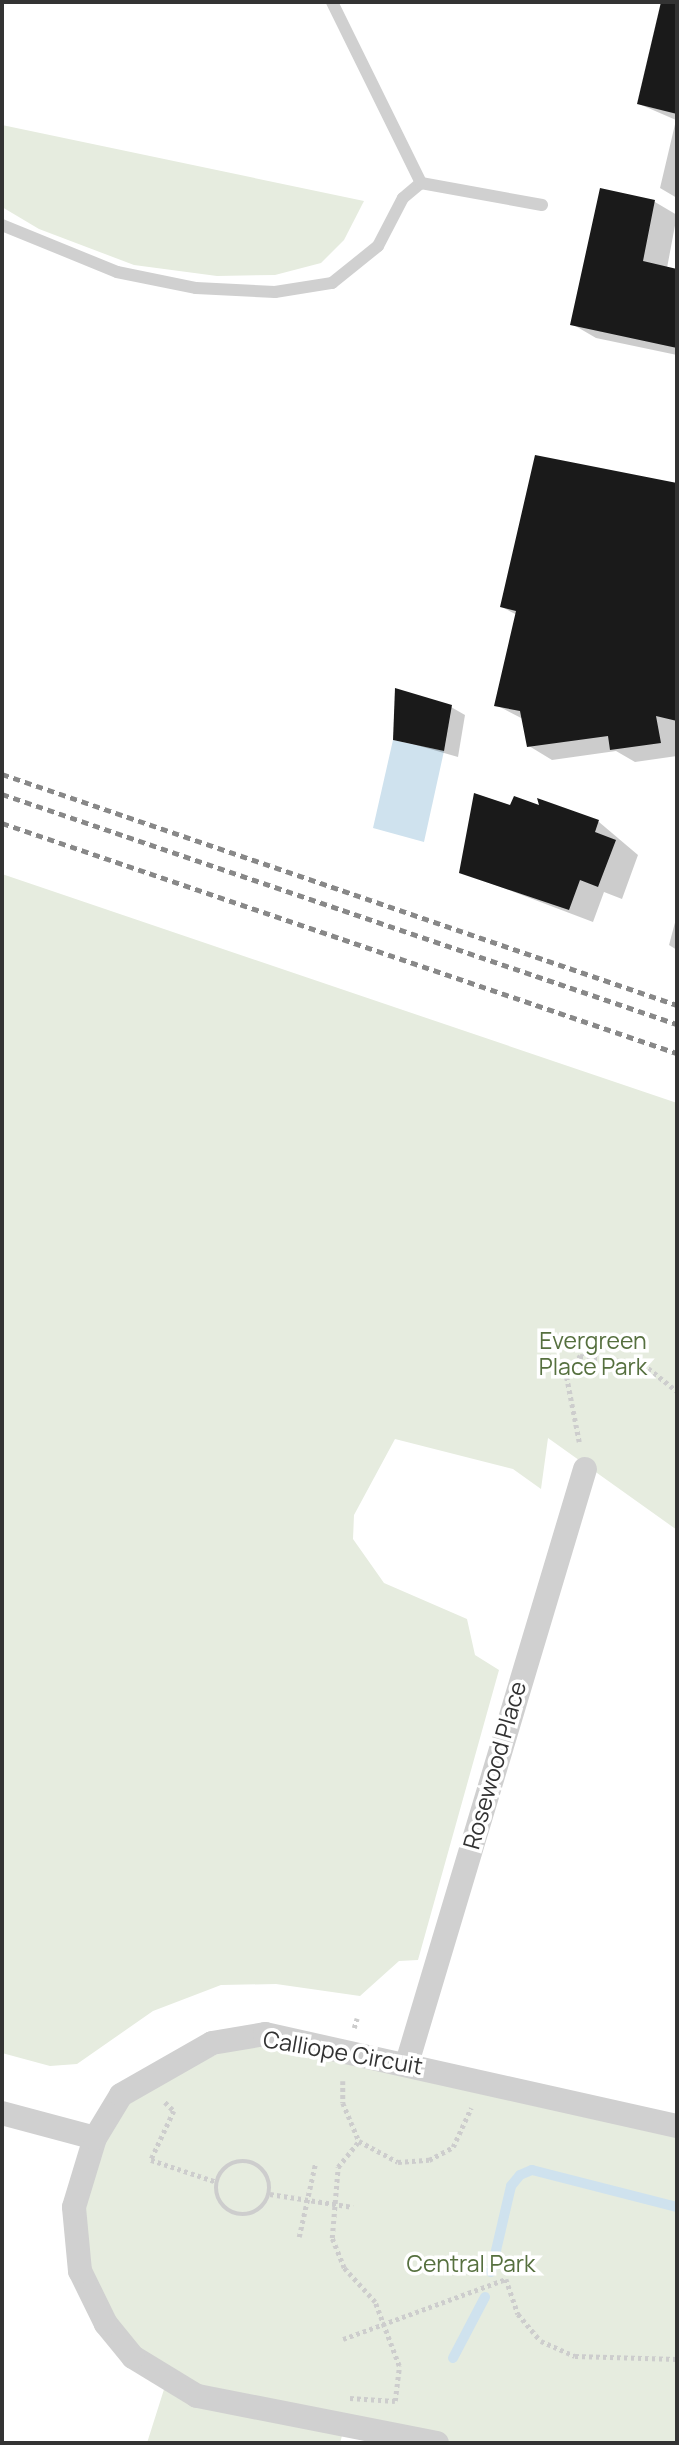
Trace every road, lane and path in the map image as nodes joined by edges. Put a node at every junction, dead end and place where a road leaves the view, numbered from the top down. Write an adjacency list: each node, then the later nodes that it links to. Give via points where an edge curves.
1 (332, 2): 2 (lane)
2 (421, 183): 3 (lane); 4 (lane, via 402,198 378,246 332,283 275,292 196,288 117,272)
3 (542, 205)
4 (2, 225)
5 (677, 1391): 6 (path, via 643,1364 620,1356 589,1355 569,1364 567,1395)
6 (585, 1469): 7 (street, Rosewood Place)
7 (407, 2063): 9 (street, Calliope Circuit); 13 (street, Calliope Circuit, via 265,2034 212,2043 121,2095)
8 (345, 2070): 14 (path, via 343,2103)
9 (479, 2079): 12 (street, Calliope Circuit); 14 (path, via 466,2129 453,2147 429,2160 398,2162)
10 (160, 2096): 16 (path, via 174,2111 151,2160)
11 (2, 2113): 13 (street)
12 (677, 2126)
13 (95, 2138): 26 (street, Calliope Circuit, via 74,2207 80,2271 106,2325 133,2357 197,2396)
14 (359, 2141): 19 (path, via 338,2167)
15 (315, 2165): 18 (path)
16 (217, 2182): 17 (path, via 229,2163 249,2158 266,2172); 17 (path, via 220,2205 237,2219 258,2214)
17 (270, 2194): 18 (path)
18 (310, 2203): 19 (path); 21 (path)
19 (332, 2205): 20 (path); 22 (path, via 332,2238 344,2269 374,2302)
20 (353, 2207)
21 (299, 2237)
22 (383, 2323): 23 (path); 24 (path, via 506,2278 518,2314 541,2341 575,2356); 25 (path, via 399,2366 395,2401 352,2393)
23 (343, 2339)
24 (677, 2359)
25 (350, 2402)
26 (436, 2443)

